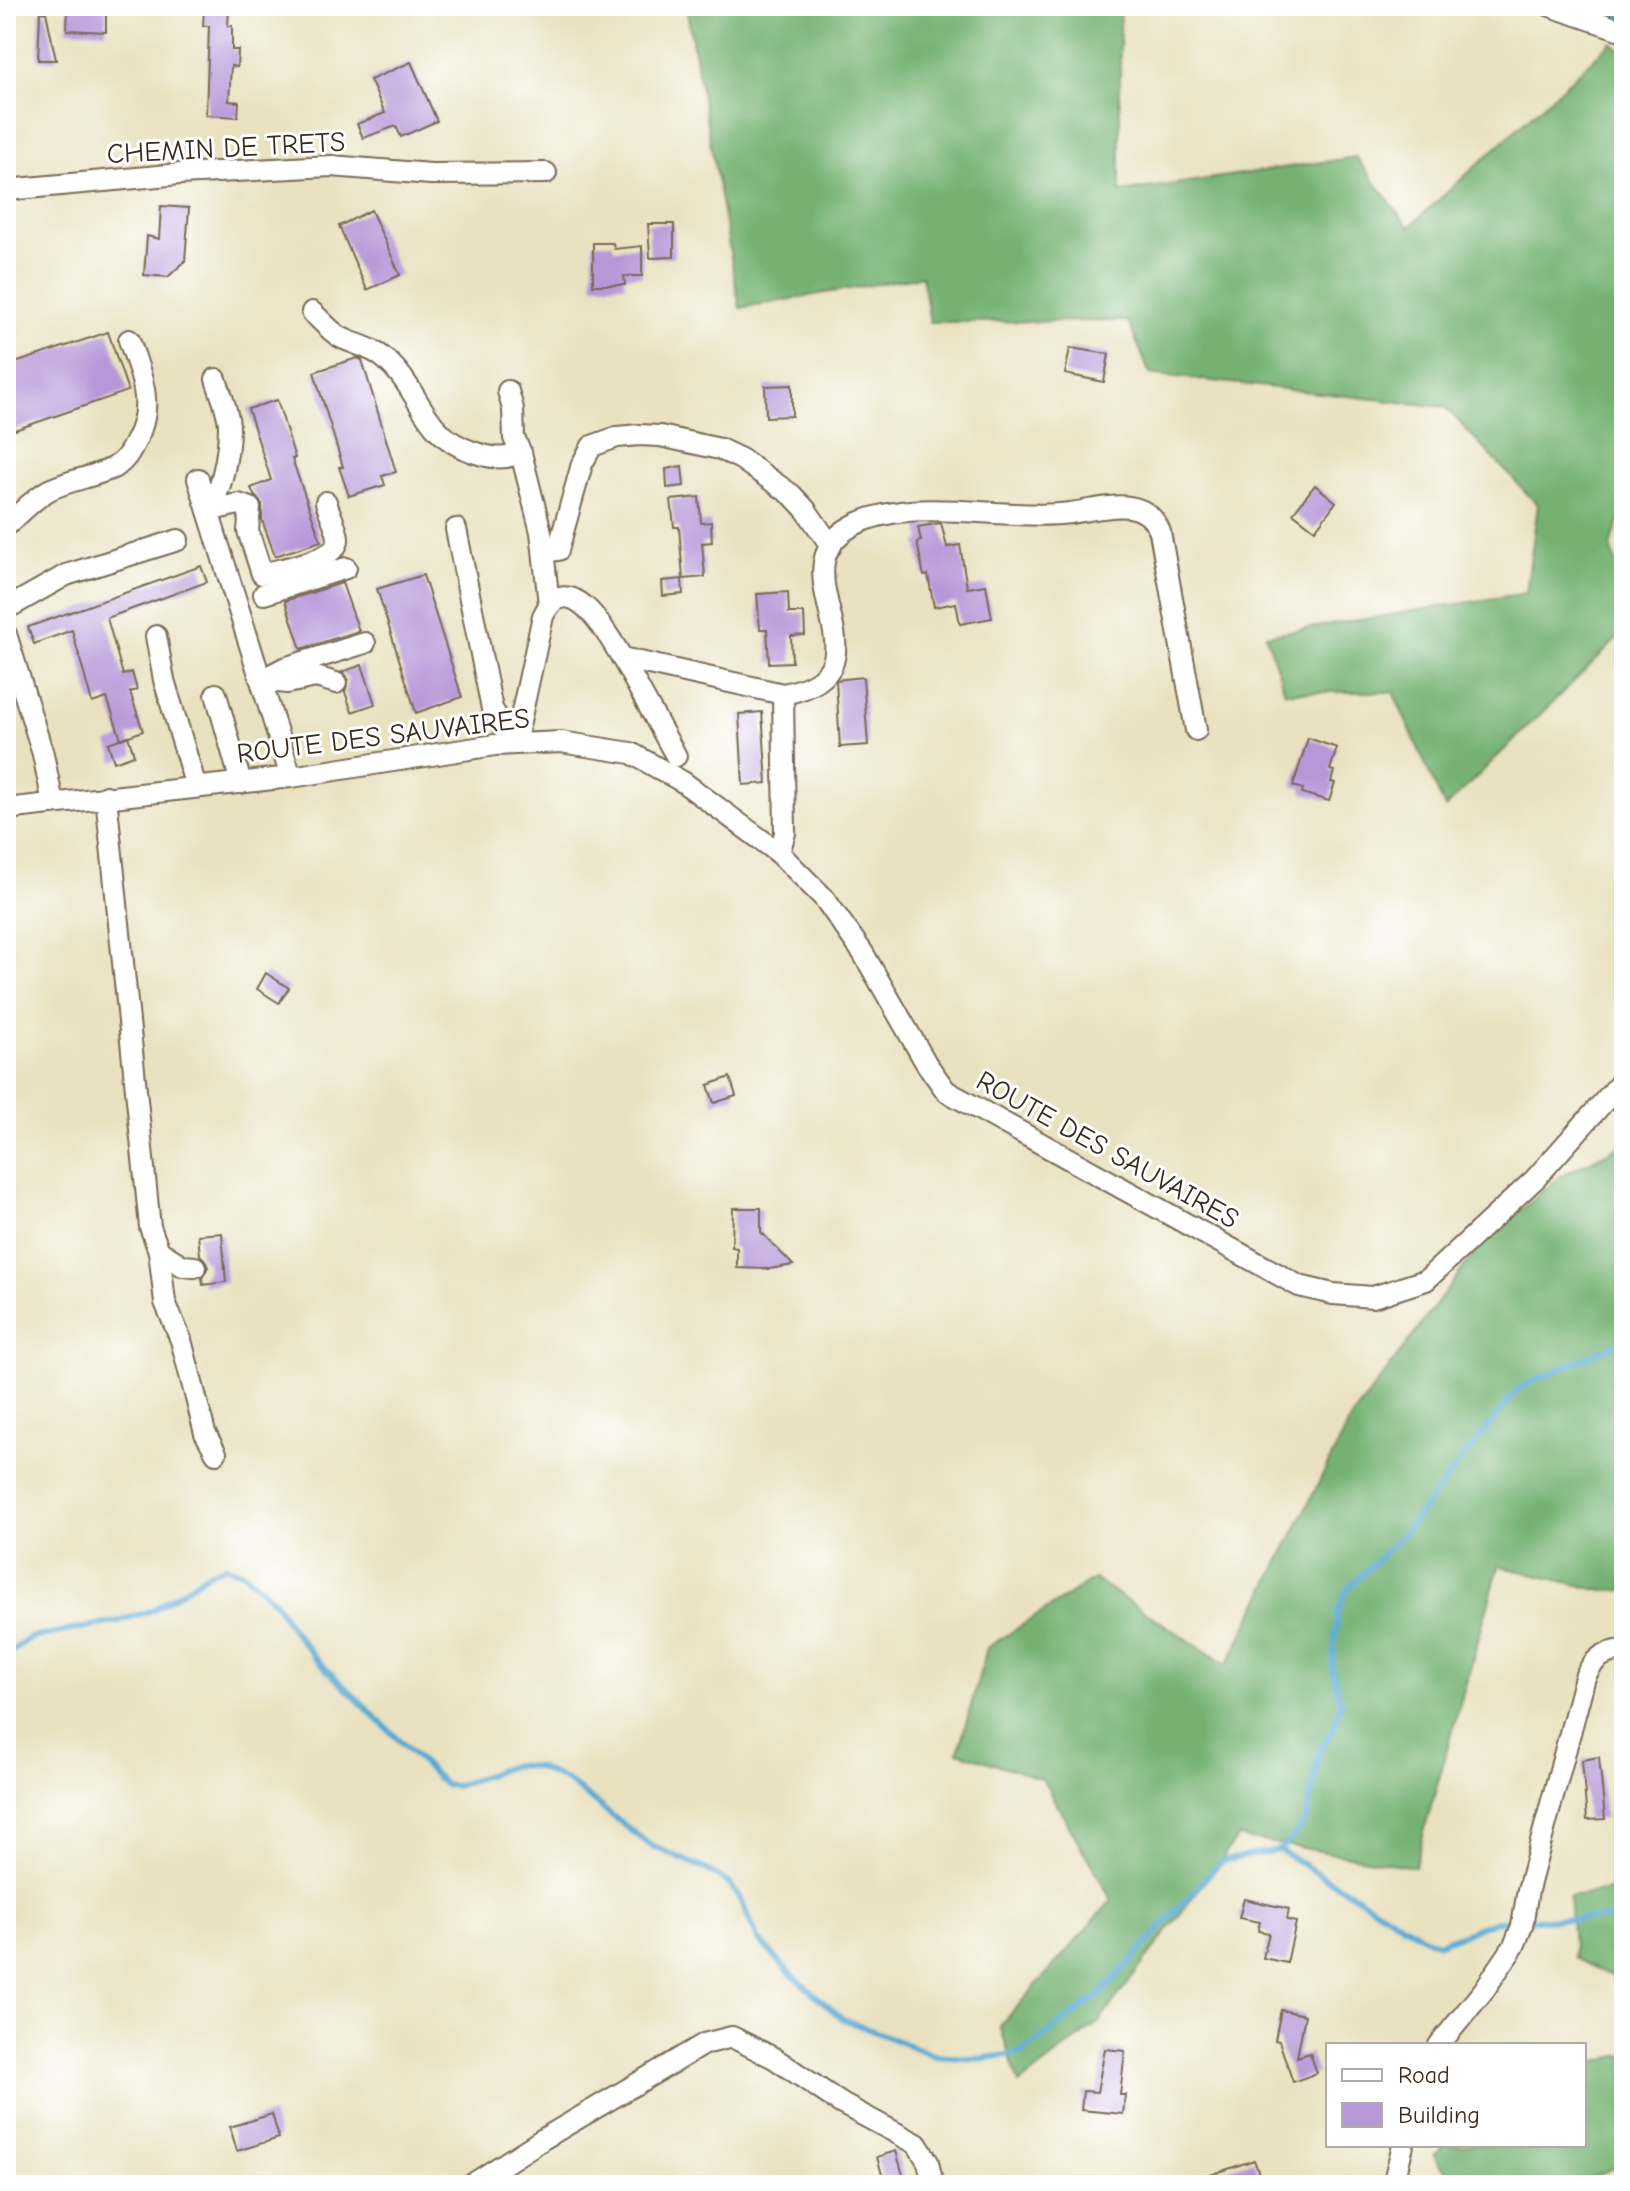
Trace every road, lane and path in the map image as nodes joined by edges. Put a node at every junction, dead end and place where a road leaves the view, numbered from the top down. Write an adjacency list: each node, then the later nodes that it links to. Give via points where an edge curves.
1 (1550, 6): 2 (street)
2 (1624, 31)
3 (546, 173): 4 (street, CHEMIN DE TRETS, via 431,174 331,166)
4 (6, 190)
5 (312, 312): 9 (street, via 342,338 384,357 428,419 456,446 497,458)
6 (129, 340): 13 (street, via 148,403 128,457 115,467 51,489)
7 (216, 379): 12 (street, via 230,425 220,486)
8 (508, 391): 9 (street)
9 (521, 453): 17 (street)
10 (198, 479): 12 (street)
11 (326, 502): 19 (street, via 337,548)
12 (208, 511): 19 (street, via 238,504 250,508 248,531); 27 (street)
13 (6, 526)
14 (456, 529): 32 (street, via 492,709)
15 (178, 540): 21 (street, via 66,575)
16 (831, 546): 17 (street, via 792,495 741,459 720,449 639,435 592,446 558,550); 30 (street, via 822,573 836,655 817,681); 31 (street, via 858,523 882,515 970,510 1042,516 1132,506 1146,511 1160,532)
17 (545, 551): 20 (street)
18 (346, 568): 19 (street)
19 (264, 593)
20 (549, 604): 25 (street, via 559,598 585,605); 32 (street)
21 (6, 609)
22 (6, 634): 26 (street)
23 (156, 636): 36 (street)
24 (365, 643): 27 (street)
25 (622, 658): 30 (street); 33 (street)
26 (11, 666): 38 (street, via 43,754)
27 (261, 680): 28 (street, via 287,683 316,677); 34 (street)
28 (336, 683)
29 (216, 694): 35 (street)
30 (783, 694): 40 (street, via 785,833)
31 (1196, 730)
32 (515, 744): 34 (street, ROUTE DES SAUVAIRES); 40 (street, ROUTE DES SAUVAIRES, via 561,742 631,753 683,782)
33 (676, 756)
34 (291, 777): 35 (street, ROUTE DES SAUVAIRES)
35 (241, 783): 36 (street, ROUTE DES SAUVAIRES)
36 (196, 787): 37 (street, ROUTE DES SAUVAIRES)
37 (106, 796): 38 (street, ROUTE DES SAUVAIRES); 42 (street, via 150,1227)
38 (53, 803): 39 (street, ROUTE DES SAUVAIRES)
39 (6, 809)
40 (779, 853): 41 (street, ROUTE DES SAUVAIRES, via 824,898 856,942 946,1091 1310,1289 1373,1297 1426,1280 1535,1179)
41 (1624, 1079)
42 (159, 1251): 43 (street); 44 (street, via 165,1302 181,1340 205,1433)
43 (195, 1267)
44 (216, 1453)
45 (1624, 1650): 46 (street, via 1592,1661 1585,1677 1514,1946)
46 (1441, 2043)
47 (1402, 2147): 50 (street)
48 (471, 2185): 49 (street, via 704,2044 732,2037 917,2144)
49 (933, 2185)
50 (1393, 2185)

